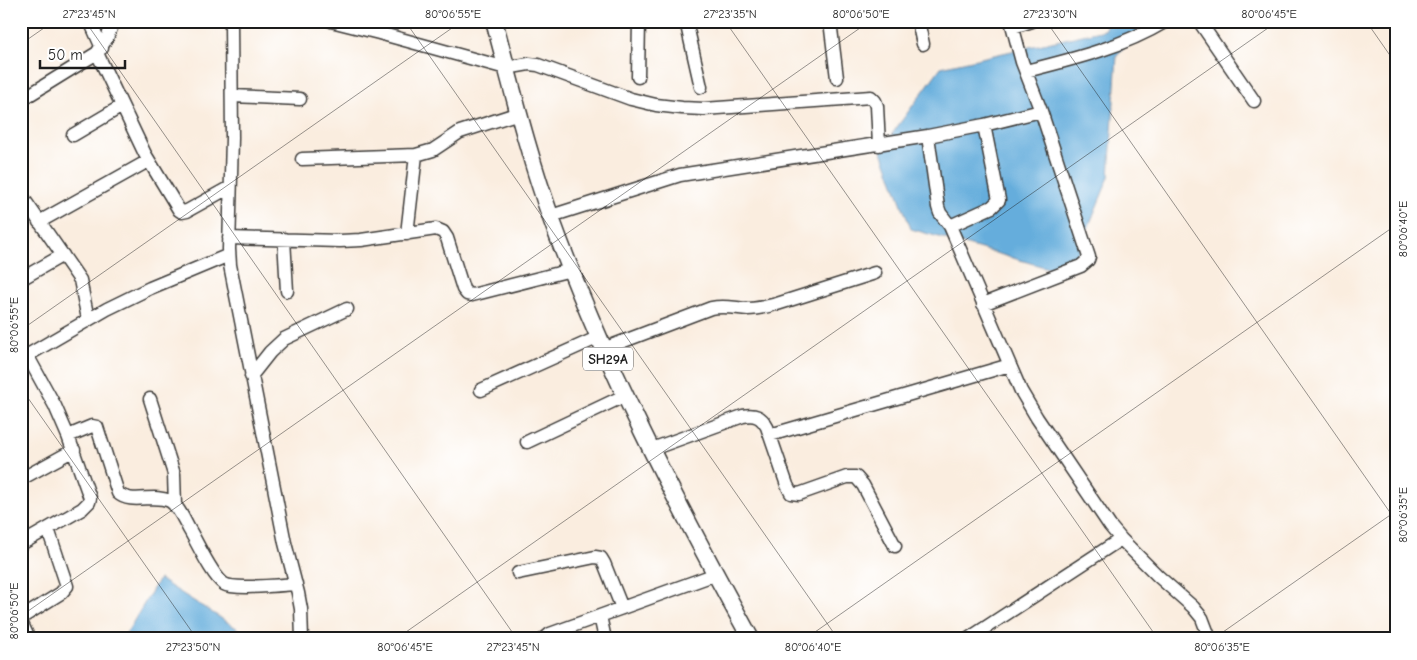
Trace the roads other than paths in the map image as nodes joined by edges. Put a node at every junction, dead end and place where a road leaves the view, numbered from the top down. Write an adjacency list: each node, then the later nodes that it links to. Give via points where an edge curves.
1 (90, 21): 15 (street)
2 (114, 21): 15 (street)
3 (231, 21): 21 (street)
4 (331, 21): 16 (street)
5 (494, 21): 16 (main road, SH29A)
6 (639, 21): 18 (street)
7 (686, 21): 20 (street)
8 (830, 21): 19 (street)
9 (918, 21): 14 (street)
10 (1032, 21): 13 (street)
11 (1166, 21): 17 (street, via 1140,35 1085,56)
12 (1199, 21): 24 (street)
13 (1012, 24): 17 (street)
14 (923, 44)
15 (99, 51): 23 (street); 25 (street)
16 (504, 60): 27 (main road, SH29A); 31 (street, via 538,64 631,99 682,108 871,97 877,106)
17 (1023, 62): 26 (street)
18 (638, 77)
19 (837, 78)
20 (700, 87)
21 (232, 96): 22 (street); 35 (street)
22 (300, 99)
23 (21, 100)
24 (1254, 101)
25 (122, 106): 29 (street); 34 (street)
26 (1041, 111): 28 (street); 50 (street, via 1088,251 1088,260 1081,266)
27 (519, 113): 32 (street, via 460,132 433,150); 38 (main road, SH29A)
28 (984, 125): 30 (street); 40 (street, via 999,200 992,207)
29 (73, 135)
30 (928, 136): 31 (street); 40 (street, via 938,207)
31 (878, 145): 38 (street, via 680,175)
32 (416, 155): 33 (street); 41 (street)
33 (302, 159)
34 (148, 161): 35 (street, via 182,212); 39 (street)
35 (230, 187): 42 (street)
36 (21, 194): 37 (street)
37 (25, 210): 39 (street)
38 (551, 216): 46 (main road, SH29A)
39 (39, 222): 44 (street)
40 (950, 226): 50 (street)
41 (407, 234): 43 (street, via 340,241); 46 (street, via 436,229 443,232 463,289 470,295)
42 (229, 238): 43 (street); 45 (street)
43 (284, 240): 49 (street)
44 (63, 255): 48 (street); 52 (street, via 81,283)
45 (229, 255): 52 (street, via 150,288); 56 (street)
46 (571, 270): 53 (main road, SH29A)
47 (875, 273): 53 (street, via 760,308 711,308)
48 (21, 279)
49 (287, 291)
50 (983, 304): 55 (street)
51 (347, 309): 56 (street, via 284,339)
52 (88, 319): 54 (street)
53 (601, 343): 57 (street); 58 (main road, SH29A)
54 (24, 357): 61 (street, via 55,406)
55 (1010, 365): 60 (street); 68 (street, via 1037,418)
56 (251, 376): 73 (street)
57 (482, 390)
58 (626, 395): 62 (street); 63 (main road, SH29A)
59 (150, 399): 66 (street, via 174,474)
60 (770, 435): 63 (street, via 764,421 750,415); 70 (street, via 791,492 798,494 847,477 856,477 863,484)
61 (68, 436): 64 (street); 66 (street, via 97,427 118,493 130,498 163,499)
62 (527, 442)
63 (652, 449): 72 (main road, SH29A)
64 (74, 450): 65 (street); 67 (street, via 89,502 82,510)
65 (21, 479)
66 (175, 506): 73 (street, via 224,584)
67 (48, 529): 69 (street); 76 (street, via 67,586)
68 (1121, 540): 83 (street); 84 (street, via 1193,607 1202,618)
69 (21, 544)
70 (895, 546)
71 (518, 573): 74 (street, via 598,557 604,563)
72 (716, 574): 74 (street); 82 (main road, SH29A)
73 (296, 584): 79 (street)
74 (622, 608): 75 (street)
75 (600, 616): 80 (street); 81 (street)
76 (21, 618)
77 (21, 622): 78 (street)
78 (30, 639)
79 (302, 639)
80 (544, 639)
81 (606, 639)
82 (751, 639)
83 (968, 639)
84 (1210, 639)

